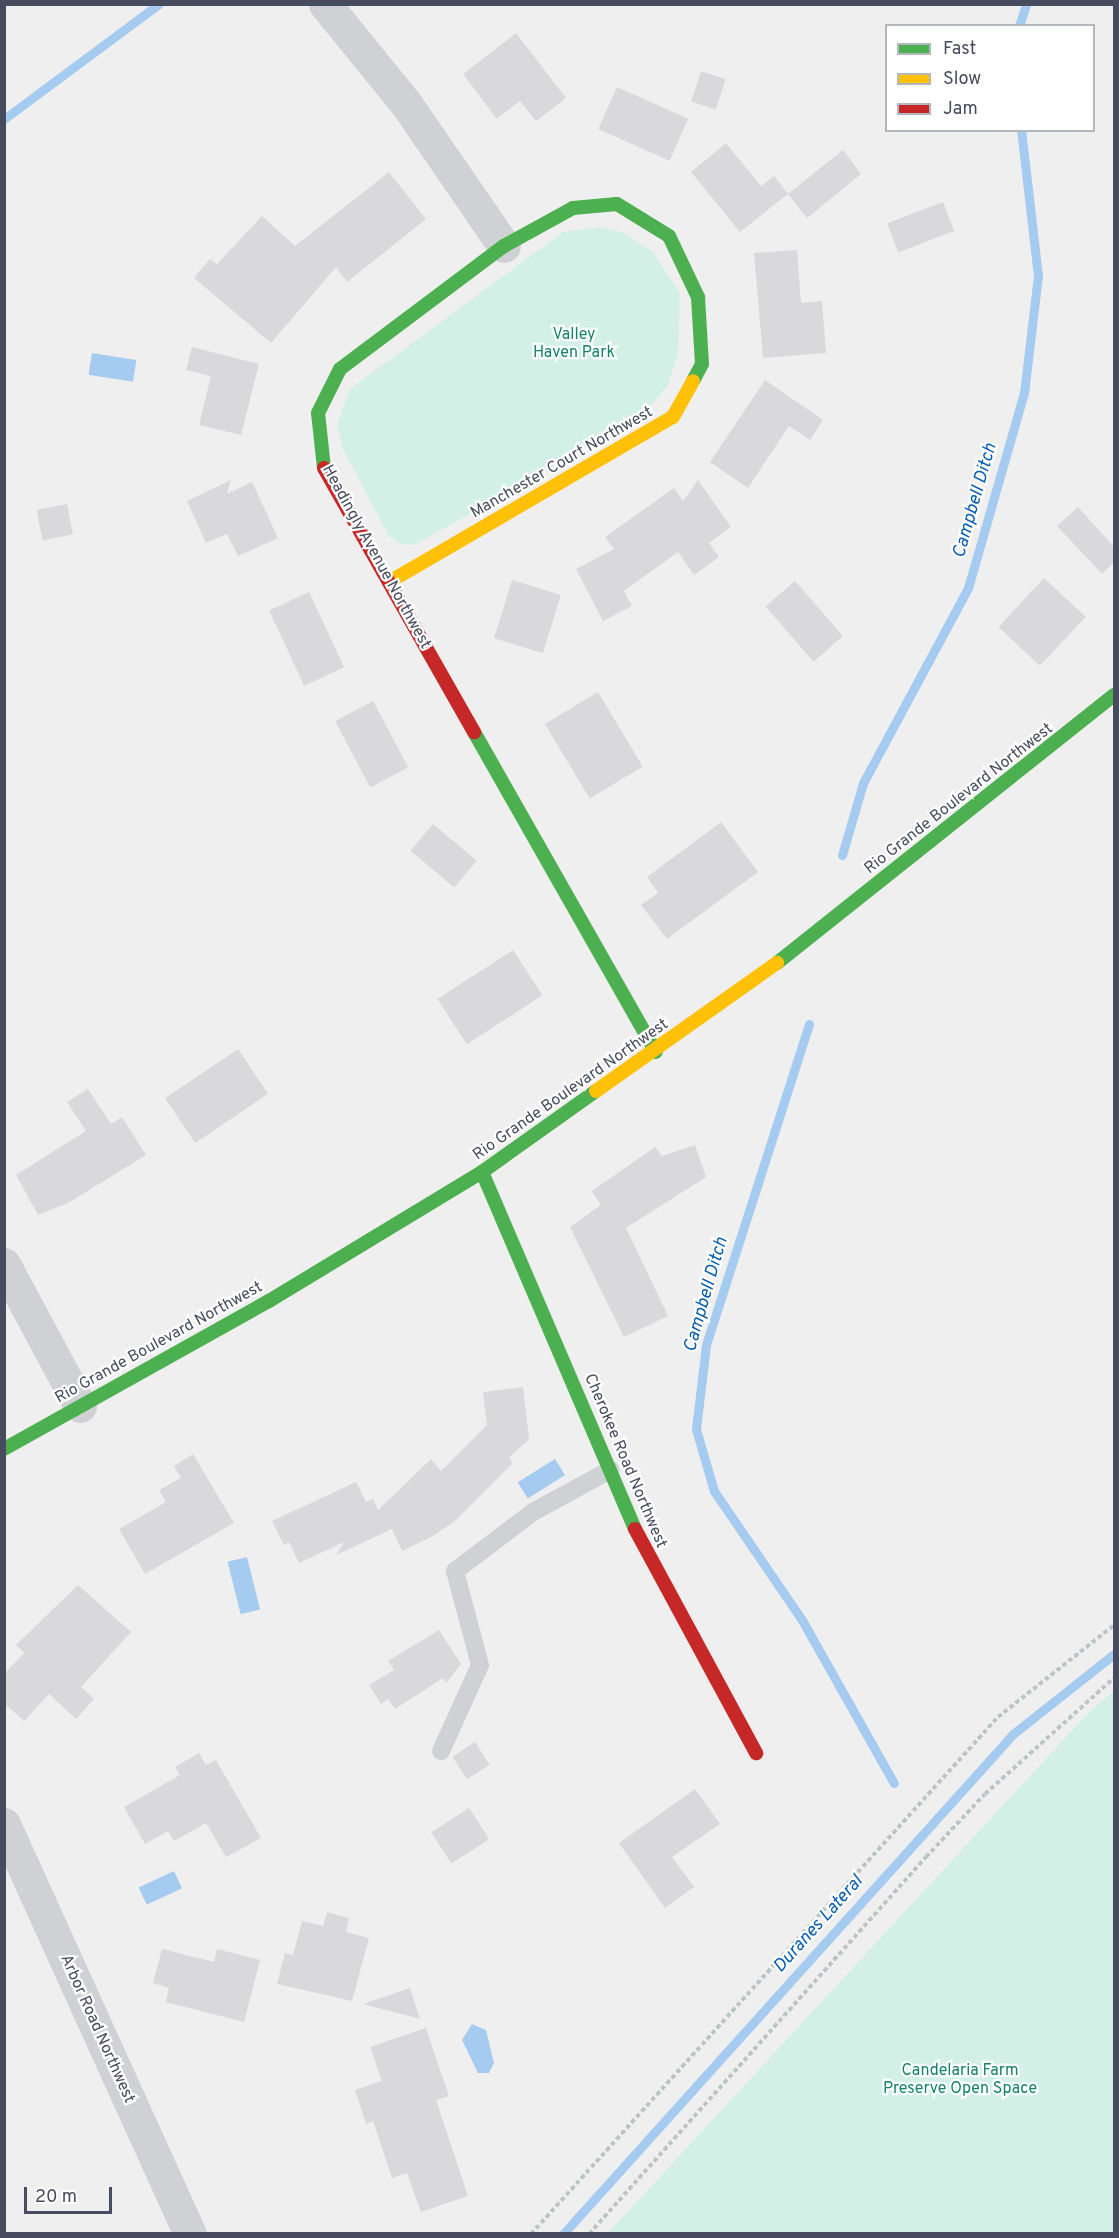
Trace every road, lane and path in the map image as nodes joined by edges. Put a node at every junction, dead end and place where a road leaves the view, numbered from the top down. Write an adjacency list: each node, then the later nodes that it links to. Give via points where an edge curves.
1 (325, 4): 2 (street, via 407,105)
2 (504, 246): 3 (street, Headingly Avenue Northwest, via 340,369 318,413 321,463); 3 (street, Manchester Court Northwest, via 573,208 617,204 669,236 698,297 702,364 673,417)
3 (389, 582): 5 (street, Headingly Avenue Northwest)
4 (1114, 694): 5 (street, Rio Grande Boulevard Northwest, via 792,952)
5 (656, 1052): 6 (street, Rio Grande Boulevard Northwest)
6 (482, 1172): 8 (street, Rio Grande Boulevard Northwest, via 269,1301); 10 (street, Cherokee Road Northwest)
7 (4, 1264): 8 (street)
8 (80, 1406): 9 (street, Rio Grande Boulevard Northwest)
9 (4, 1449)
10 (610, 1470): 13 (lane, via 533,1512 455,1571 480,1665); 14 (street, Cherokee Road Northwest, via 642,1546)
11 (1114, 1625): 17 (path, via 998,1717)
12 (1114, 1678): 18 (path, via 986,1794 926,1857)
13 (441, 1751)
14 (756, 1753)
15 (4, 1824): 16 (street, Arbor Road Northwest)
16 (190, 2234)
17 (531, 2234)
18 (589, 2234)

